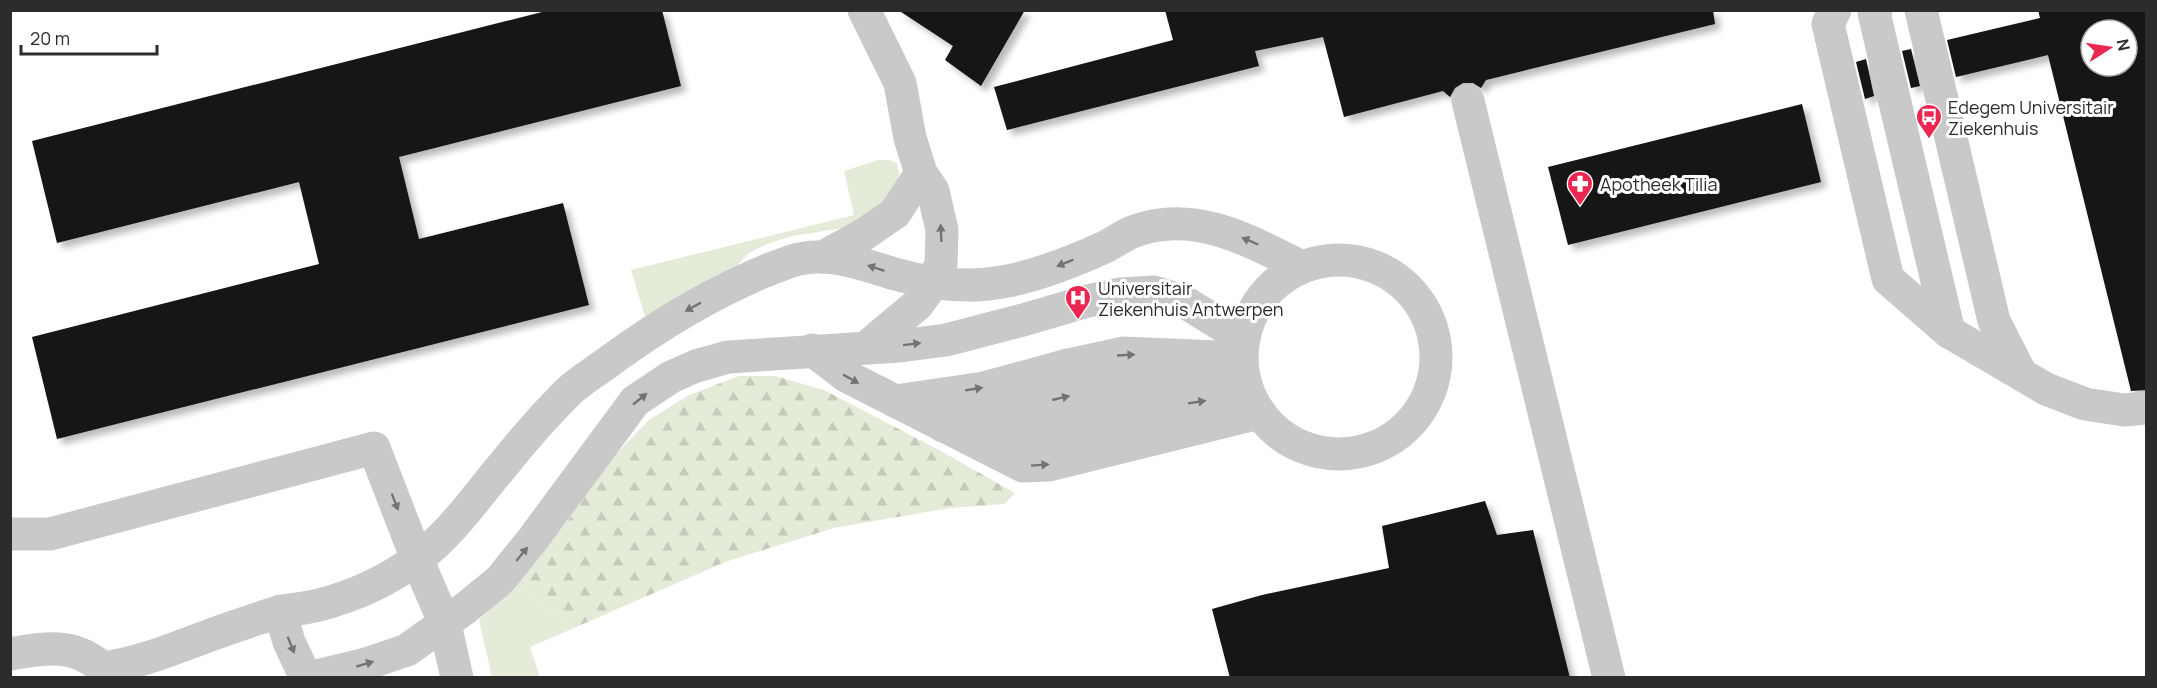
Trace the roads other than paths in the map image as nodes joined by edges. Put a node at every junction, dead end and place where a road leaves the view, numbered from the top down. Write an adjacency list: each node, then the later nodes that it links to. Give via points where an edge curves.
1 (864, 10): 6 (street, via 900,83)
2 (1835, 10): 10 (street, via 1828,24 1888,279)
3 (1876, 10): 10 (street)
4 (1921, 10): 13 (street, via 1994,321)
5 (1468, 101): 26 (street)
6 (921, 173): 7 (street, via 895,213); 9 (street, one-way to 6, via 941,264 942,230 933,191)
7 (823, 257): 9 (street, one-way to 7, via 859,262); 19 (street, one-way to 19, via 794,260 734,284 656,327 570,390 445,535)
8 (1302, 267): 9 (street, one-way to 9, via 1212,227 1174,223 1134,231 1048,270 1002,282 958,287); 14 (street, via 1270,288 1249,320); 14 (street, via 1320,261 1359,261 1394,276 1421,302 1436,338 1437,375 1422,411 1396,438 1361,453 1323,454 1287,440 1271,428)
9 (933, 283): 11 (street, via 918,304)
10 (1949, 332): 13 (street)
11 (868, 346): 12 (street); 14 (street, one-way to 14, via 946,340 1088,301 1154,292 1183,301)
12 (812, 350): 15 (street, one-way to 15, via 846,376); 21 (street, one-way to 12, via 500,580 635,401 670,377 696,366 728,357)
13 (2020, 372): 16 (street, via 2046,389 2085,404 2124,410)
14 (1248, 377): 15 (street, one-way to 14, via 984,388 1123,353); 17 (street, one-way to 14, via 1145,381); 17 (street, one-way to 14, via 986,447 1144,409)
15 (895, 400): 17 (street)
16 (2146, 408)
17 (943, 426)
18 (10, 534): 19 (street, one-way to 19, via 50,534 374,448)
19 (417, 559): 20 (street, via 382,582 348,597); 21 (street)
20 (280, 611): 23 (street); 24 (street, one-way to 24, via 289,642)
21 (445, 624): 24 (street, one-way to 21, via 407,650); 25 (street)
22 (10, 654): 23 (street, via 58,648 87,655)
23 (109, 673)
24 (307, 678)
25 (457, 678)
26 (1610, 678)

